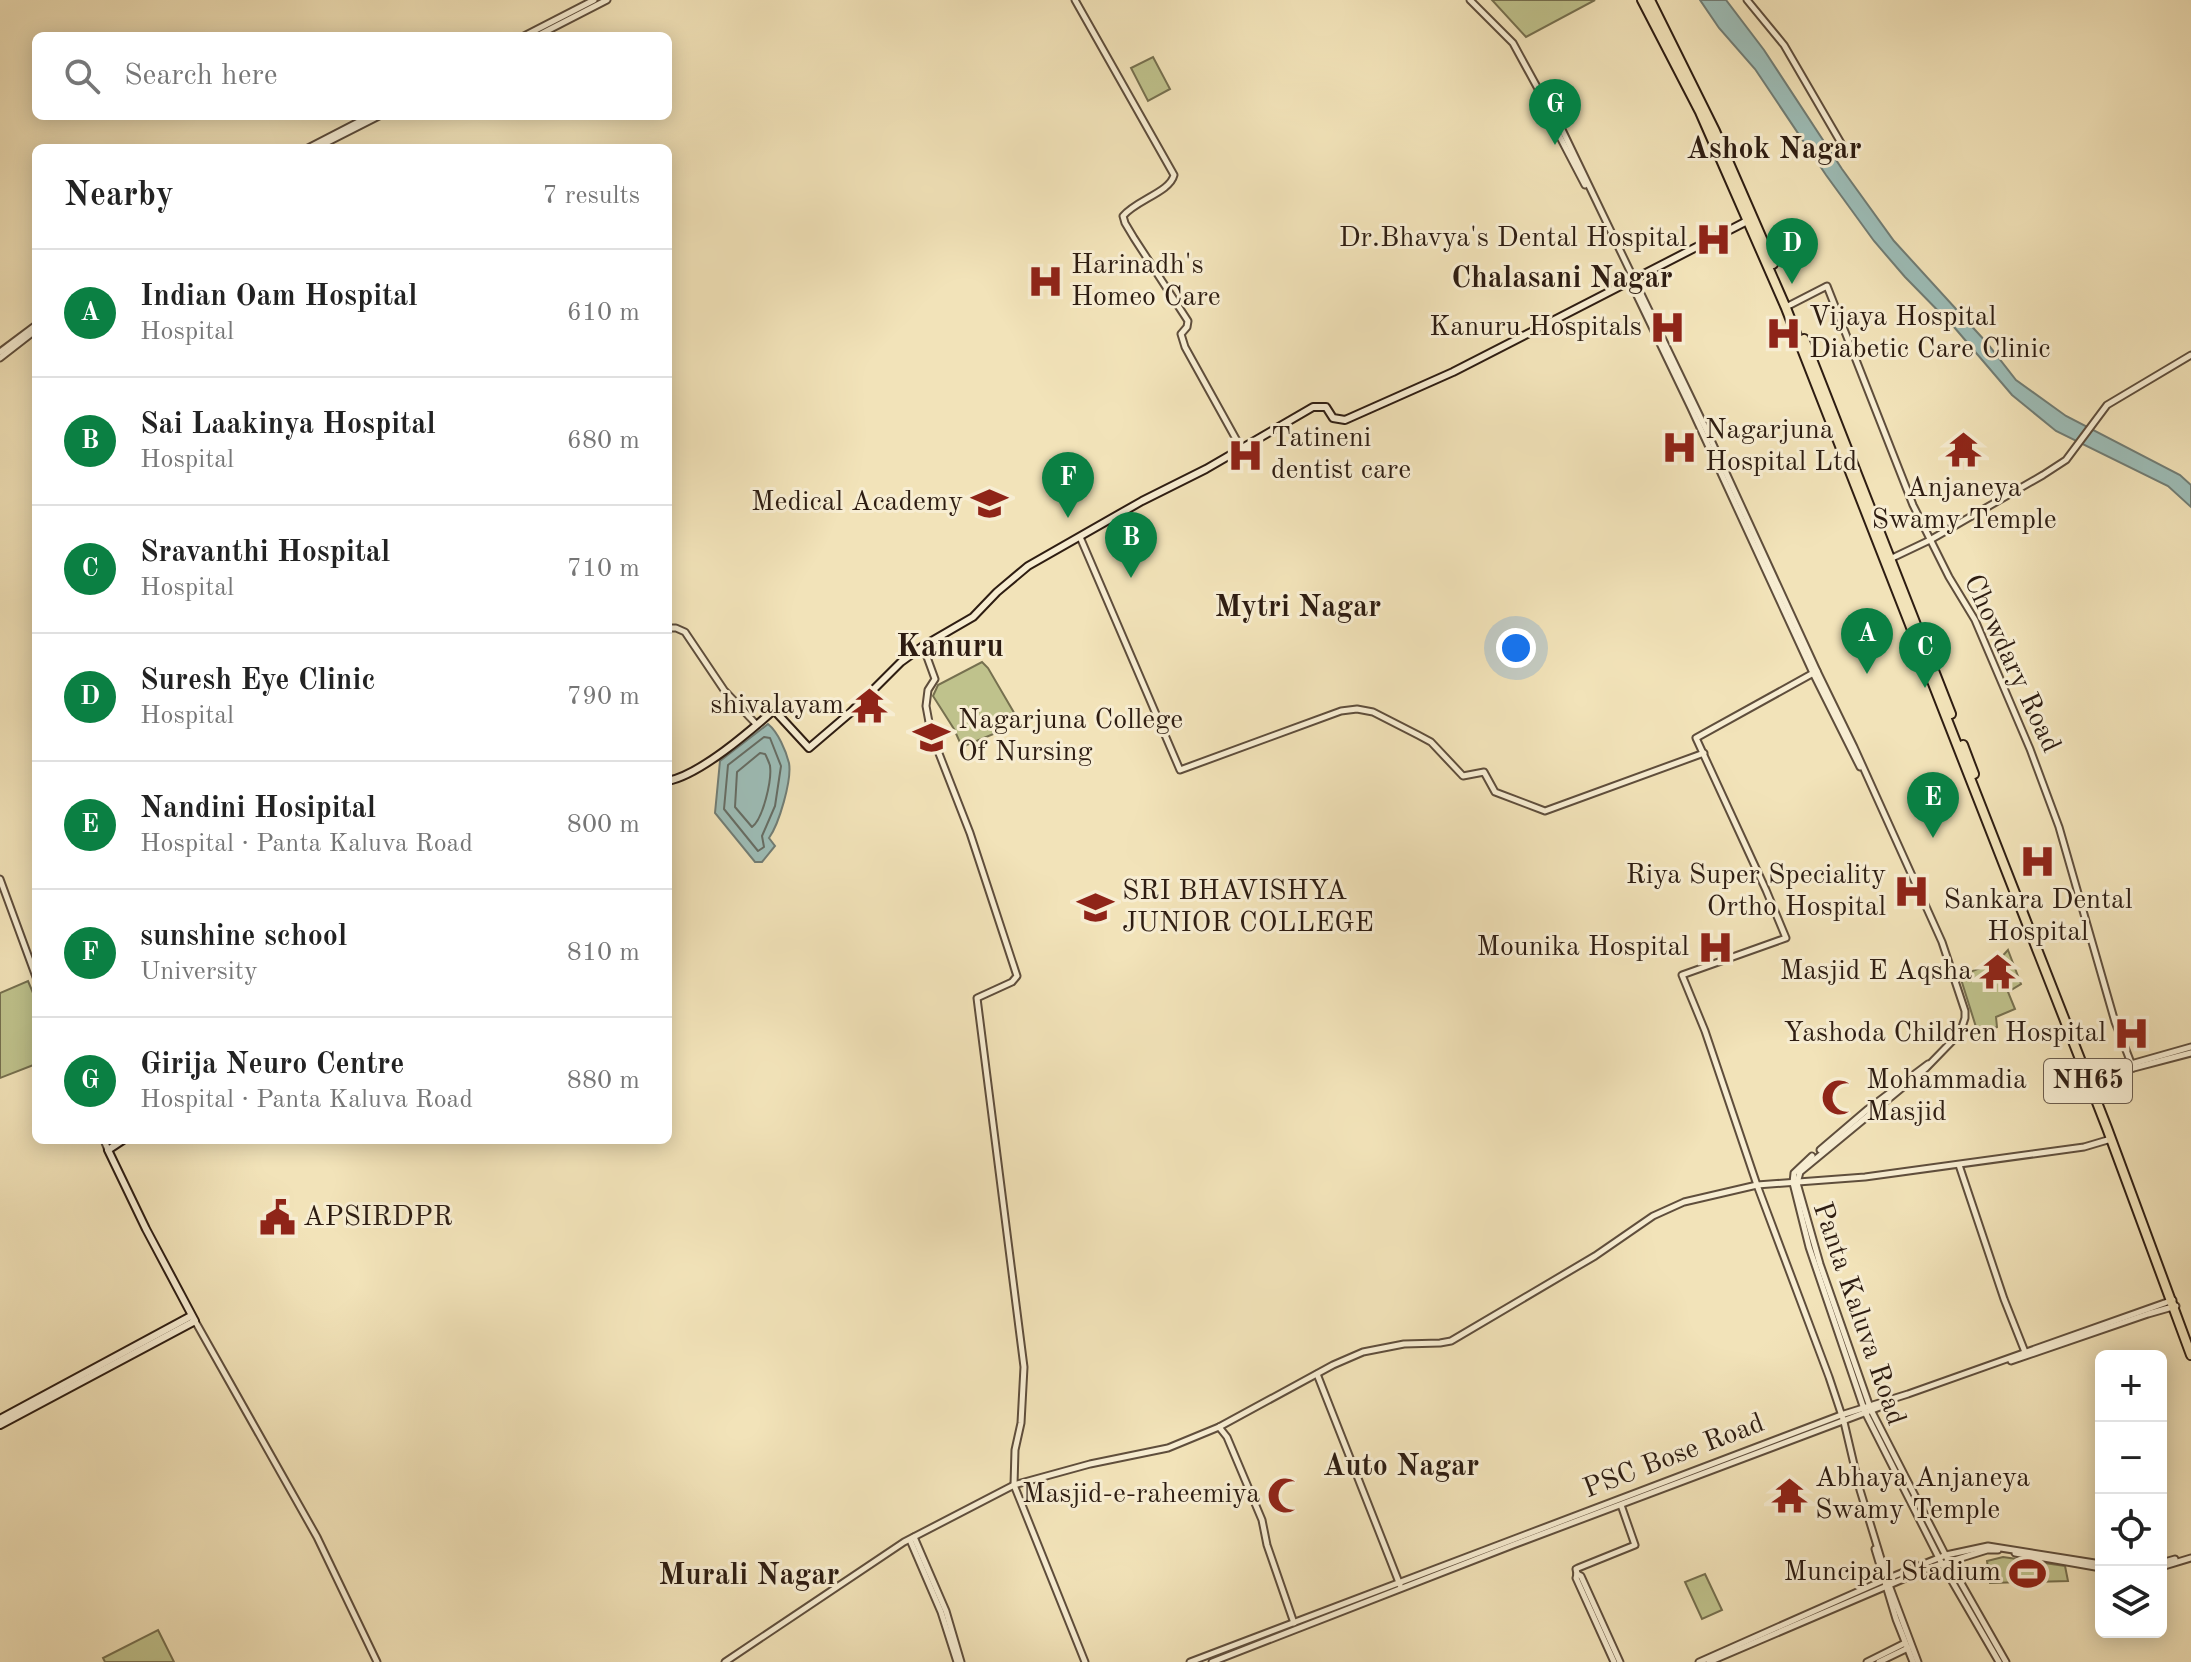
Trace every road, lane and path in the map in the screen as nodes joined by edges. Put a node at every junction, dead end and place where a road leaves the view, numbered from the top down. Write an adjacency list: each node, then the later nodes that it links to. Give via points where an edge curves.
1 (594, 0): 8 (street)
2 (607, 0): 9 (street)
3 (1075, 0): 21 (street, via 1174,175 1169,185 1123,216 1188,321 1181,334 1185,347)
4 (1470, 0): 16 (street, Panta Kaluva Road, via 1513,43 1555,115)
5 (1642, 0): 15 (highway, NH65)
6 (1650, 0): 15 (highway, NH65, via 1694,86)
7 (1747, 0): 12 (street, via 1784,45)
8 (532, 32)
9 (545, 32)
10 (362, 120): 13 (street)
11 (371, 120): 14 (street)
12 (1841, 143)
13 (316, 144)
14 (324, 144)
15 (1750, 219): 16 (main road); 17 (highway, NH65); 24 (highway, NH65)
16 (1632, 281): 21 (main road, via 1345,420 1333,418 1326,407 1313,407); 27 (street, Panta Kaluva Road, via 1705,427)
17 (1790, 305): 23 (street, Chowdary Road, via 1827,286); 24 (highway, NH65)
18 (32, 330): 19 (street)
19 (0, 355)
20 (2191, 355): 23 (street, via 2107,405 2066,460)
21 (1241, 448): 22 (main road)
22 (1080, 537): 26 (main road, via 1019,572 973,617); 29 (street, via 1180,770 1357,709 1431,742 1463,776 1484,772 1495,792 1545,811)
23 (1930, 540): 24 (street); 35 (street, Chowdary Road, via 1975,620 2030,749)
24 (1888, 560): 32 (highway, NH65)
25 (672, 628): 28 (street, via 685,632 724,690)
26 (923, 646): 28 (main road, via 809,748 774,710); 57 (street, via 935,679 926,706 931,733 1017,976 977,998 1024,1367)
27 (1815, 672): 29 (street, via 1696,738); 42 (street, Panta Kaluva Road, via 1953,972 1965,1018 1960,1033 1930,1063 1799,1168)
28 (757, 725): 30 (main road, via 700,767)
29 (1704, 753): 43 (street, via 1786,938 1682,975)
30 (672, 780)
31 (0, 879): 33 (street)
32 (2044, 961): 36 (highway, NH65); 37 (highway, NH65)
33 (32, 966)
34 (2191, 1050): 35 (street)
35 (2132, 1066): 36 (street)
36 (2095, 1087): 44 (highway, NH65)
37 (2111, 1139): 41 (street); 44 (highway, NH65)
38 (106, 1144): 40 (street)
39 (117, 1144): 40 (main road)
40 (108, 1150): 46 (main road)
41 (1959, 1165): 42 (street); 48 (street)
42 (1795, 1183): 43 (street); 52 (street, Panta Kaluva Road, via 1809,1247)
43 (1757, 1185): 50 (street, via 1684,1202 1653,1216 1451,1341 1363,1352); 54 (street)
44 (2141, 1217): 45 (highway, NH65)
45 (2173, 1303): 47 (highway, NH65); 48 (street, PSC Bose Road); 49 (highway, NH65)
46 (193, 1318): 51 (main road); 71 (street, via 317,1537)
47 (2191, 1343)
48 (2026, 1354): 52 (street, PSC Bose Road)
49 (2191, 1355)
50 (1317, 1374): 56 (street); 67 (street)
51 (24, 1409): 53 (main road); 55 (main road)
52 (1867, 1409): 54 (street, PSC Bose Road); 61 (street, Panta Kaluva Road); 62 (street, Panta Kaluva Road)
53 (0, 1419)
54 (1842, 1420): 58 (street, PSC Bose Road); 66 (street)
55 (0, 1425)
56 (1219, 1427): 57 (street, via 1168,1448); 68 (street, via 1262,1520)
57 (1014, 1485): 59 (street); 74 (street)
58 (1620, 1502): 67 (street, PSC Bose Road); 77 (street, via 1635,1545 1576,1569)
59 (912, 1538): 72 (street); 73 (street, via 946,1611)
60 (2191, 1556): 63 (street)
61 (1938, 1557): 62 (street); 64 (street, Panta Kaluva Road); 66 (street)
62 (1947, 1558): 64 (street); 65 (street, via 1988,1546); 84 (street, Panta Kaluva Road)
63 (2167, 1563)
64 (1942, 1564): 66 (street); 83 (street, Panta Kaluva Road)
65 (2095, 1565)
66 (1886, 1582): 70 (street); 78 (street); 79 (street)
67 (1400, 1585): 68 (street, PSC Bose Road); 69 (street, PSC Bose Road)
68 (1294, 1623): 69 (street); 75 (street, PSC Bose Road)
69 (1297, 1630): 76 (street, PSC Bose Road)
70 (1909, 1645): 80 (street); 81 (street); 82 (street)
71 (377, 1662)
72 (725, 1662)
73 (959, 1662)
74 (1085, 1662)
75 (1190, 1662)
76 (1212, 1662)
77 (1617, 1662)
78 (1699, 1662)
79 (1709, 1662)
80 (1867, 1662)
81 (1879, 1662)
82 (1916, 1662)
83 (1999, 1662)
84 (2006, 1662)

